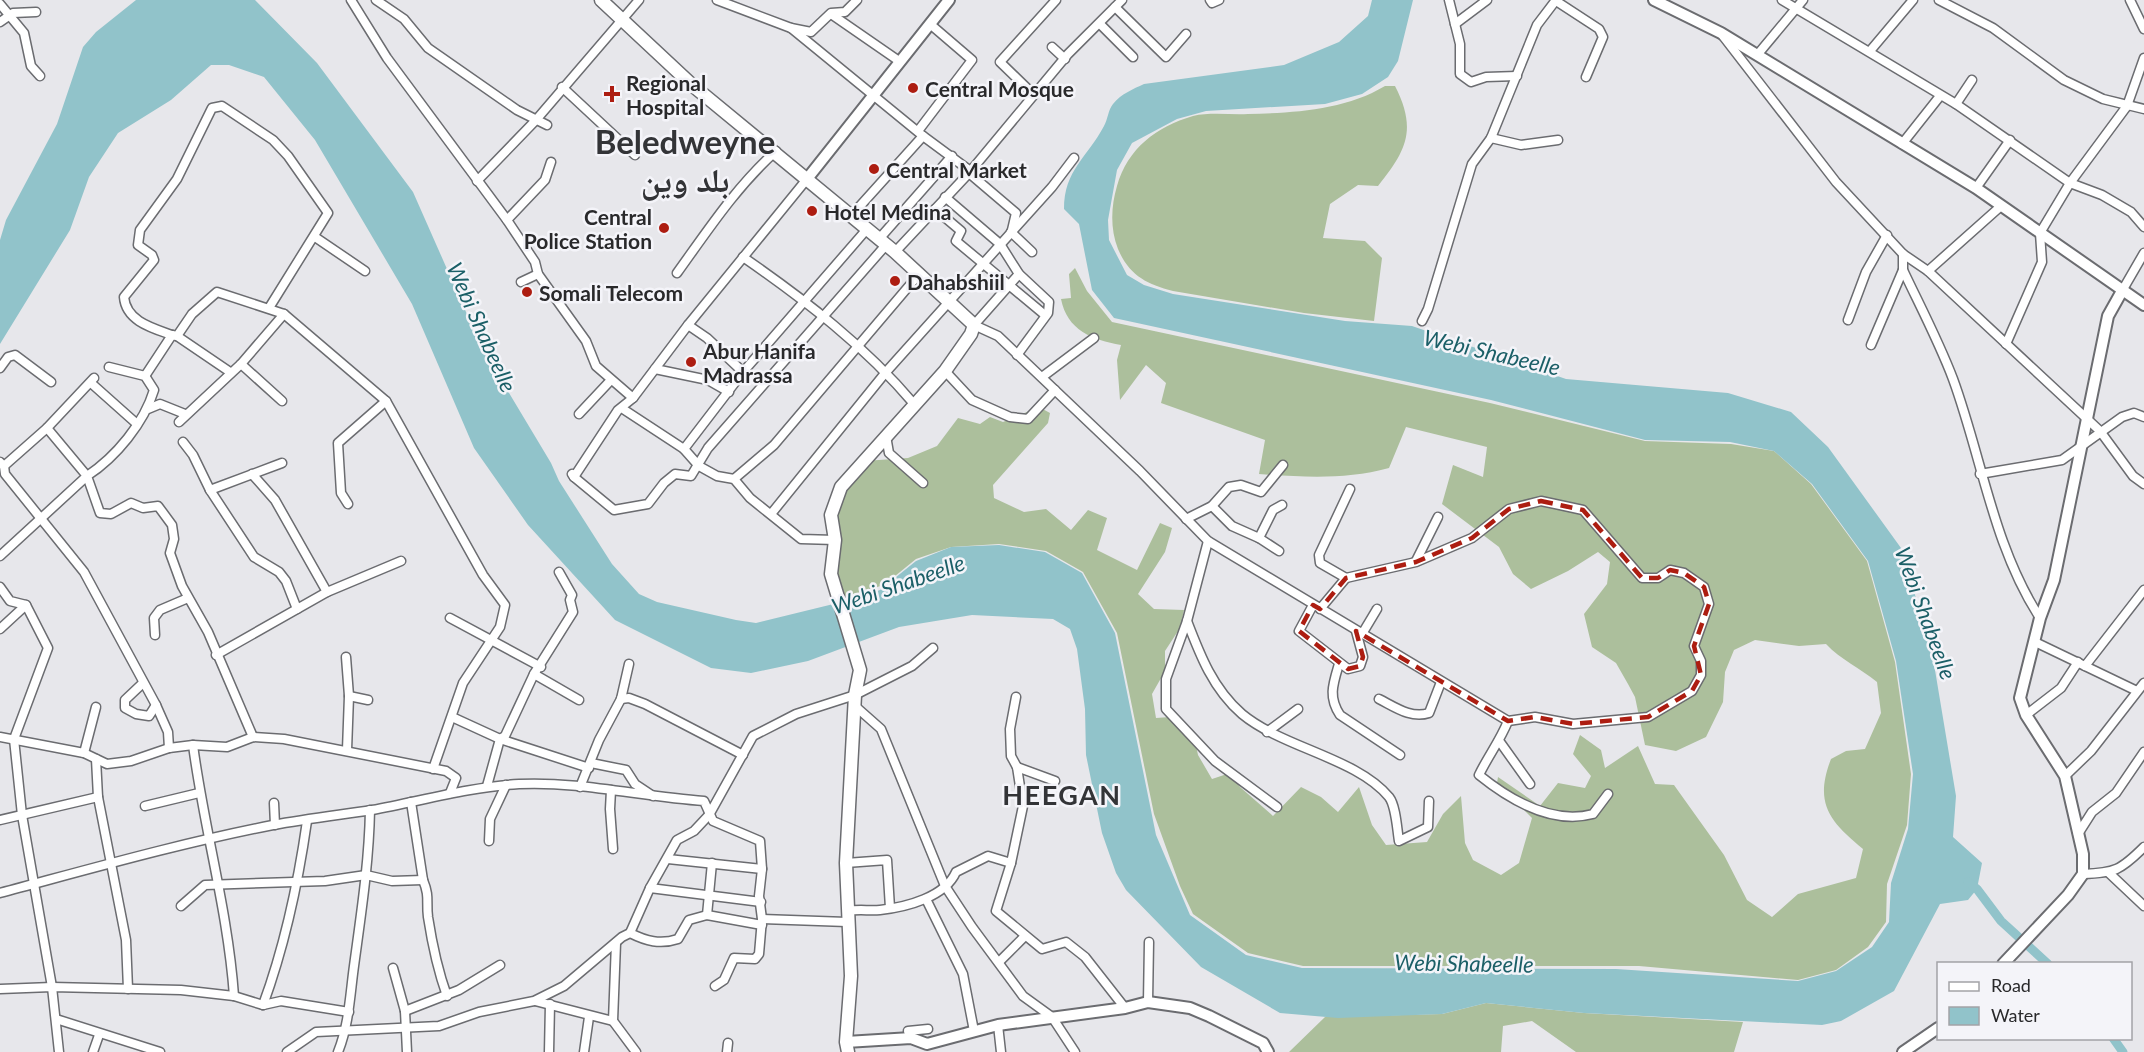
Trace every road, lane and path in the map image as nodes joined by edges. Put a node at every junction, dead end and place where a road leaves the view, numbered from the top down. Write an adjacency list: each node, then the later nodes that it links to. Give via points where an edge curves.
1 (351, 0): 68 (street, via 387,58)
2 (376, 0): 54 (street, via 404,19 428,48)
3 (601, 0): 27 (main road)
4 (639, 0): 27 (street)
5 (717, 0): 32 (street)
6 (857, 0): 25 (street, via 845,12)
7 (949, 0): 29 (street)
8 (1056, 0): 49 (street, via 1000,62)
9 (1122, 0): 22 (street)
10 (1210, 0): 11 (street)
11 (1219, 0)
12 (1449, 0): 31 (street)
13 (1487, 0): 31 (street)
14 (1556, 0): 44 (street, via 1537,25); 45 (street, via 1599,29 1604,37)
15 (1654, 0): 34 (street)
16 (1782, 0): 23 (street)
17 (1803, 0): 23 (street)
18 (1913, 0): 37 (street)
19 (1939, 0): 52 (street, via 1992,28 2064,80)
20 (2130, 0): 33 (street)
21 (0, 4): 26 (street)
22 (1115, 7): 30 (street); 35 (street, via 1166,57)
23 (1797, 8): 37 (street); 38 (street)
24 (36, 12): 26 (street)
25 (831, 13): 32 (street, via 812,32); 42 (street)
26 (9, 16): 28 (street); 43 (street, via 24,33 31,66)
27 (623, 20): 47 (street); 61 (main road, via 734,121)
28 (0, 22)
29 (930, 24): 42 (street); 56 (street, via 972,60)
30 (1100, 24): 39 (street); 41 (street)
31 (1455, 24): 44 (street, via 1460,74 1471,82 1486,77)
32 (791, 28): 48 (street)
33 (2144, 29)
34 (1721, 33): 38 (street); 80 (street, via 1836,182)
35 (1186, 34)
36 (1052, 47): 41 (street)
37 (1870, 51): 50 (street)
38 (1758, 54): 60 (street)
39 (1133, 57)
40 (2144, 58): 52 (street)
41 (1065, 59): 49 (street)
42 (899, 61): 48 (street)
43 (40, 76)
44 (1517, 76): 57 (street)
45 (1586, 77)
46 (1972, 80): 51 (street)
47 (562, 87): 54 (street); 62 (street)
48 (874, 94): 56 (street); 67 (street)
49 (1033, 94): 66 (street)
50 (1940, 96): 51 (street); 60 (street)
51 (1956, 104): 59 (street)
52 (2127, 106): 53 (street); 69 (street)
53 (2144, 109)
54 (536, 120): 55 (street); 68 (street)
55 (547, 125)
56 (920, 134): 63 (street); 74 (street)
57 (1491, 138): 58 (street, via 1521,145); 107 (street, via 1472,164)
58 (1558, 140)
59 (2010, 140): 69 (street); 70 (street)
60 (1902, 144): 70 (street)
61 (776, 151): 67 (main road); 92 (street, via 750,174)
62 (635, 155)
63 (952, 156): 66 (street); 83 (street)
64 (1074, 158): 78 (street)
65 (550, 162): 75 (street, via 544,180)
66 (969, 171): 71 (street); 78 (street, via 1016,213)
67 (807, 179): 74 (main road); 87 (street)
68 (477, 181): 75 (street)
69 (2070, 183): 76 (street, via 2131,212); 79 (street)
70 (1976, 188): 72 (street)
71 (945, 197): 73 (street); 82 (street)
72 (2001, 206): 79 (street); 91 (street)
73 (935, 209): 83 (street); 88 (street, via 961,231 956,241)
74 (851, 216): 77 (main road)
75 (507, 220): 94 (street, via 535,262)
76 (2144, 227)
77 (867, 229): 83 (main road); 100 (street)
78 (1011, 232): 82 (street); 84 (street)
79 (2040, 233): 98 (street); 112 (street, via 2042,262)
80 (1887, 235): 86 (street); 106 (street, via 1866,272)
81 (315, 237): 90 (street); 102 (street); 110 (street, via 328,213 288,156 273,140 222,106 212,108 177,178 140,230 138,245 154,260 124,297 128,311 142,324)
82 (1000, 244): 88 (street); 95 (street)
83 (887, 245): 93 (main road); 105 (street)
84 (1032, 252)
85 (2144, 253): 98 (street)
86 (1903, 254): 89 (street); 91 (street)
87 (743, 257): 100 (street); 108 (street)
88 (984, 264): 97 (street); 99 (street)
89 (1904, 270): 114 (street); 153 (street, via 1953,379)
90 (364, 271)
91 (1928, 271): 112 (street)
92 (677, 273)
93 (920, 273): 99 (main road); 113 (street)
94 (538, 274): 96 (street); 126 (street, via 586,341 596,366)
95 (1019, 274): 97 (street); 104 (street, via 1049,302)
96 (521, 282)
97 (1010, 287): 104 (street); 109 (street)
98 (2122, 291): 101 (street); 139 (street, via 2108,316)
99 (949, 301): 109 (main road); 123 (street)
100 (805, 304): 105 (street); 122 (street)
101 (2144, 304)
102 (269, 308): 103 (street); 110 (street, via 217,292)
103 (284, 314): 116 (street); 132 (street)
104 (1045, 315): 115 (street)
105 (822, 318): 113 (street); 150 (street, via 708,448)
106 (1848, 320)
107 (1422, 321)
108 (688, 325): 119 (street); 122 (street)
109 (974, 325): 115 (street, via 998,336); 120 (main road)
110 (175, 336): 121 (street); 124 (street)
111 (1094, 338): 125 (street)
112 (2006, 344): 139 (street)
113 (858, 345): 123 (street); 155 (street, via 774,445)
114 (1871, 345)
115 (1017, 355): 125 (street)
116 (241, 364): 121 (street); 131 (street)
117 (109, 367): 124 (street)
118 (0, 368): 127 (street, via 8,357 15,355)
119 (655, 369): 129 (street, via 708,380); 130 (street)
120 (945, 371): 128 (street, via 972,400 1010,417 1028,419); 133 (main road)
121 (230, 372): 136 (street)
122 (743, 372): 129 (street)
123 (886, 372): 133 (street); 163 (street)
124 (145, 376): 134 (street, via 154,390)
125 (1042, 377): 128 (street)
126 (610, 381): 130 (street); 137 (street)
127 (51, 382)
128 (1055, 390): 166 (street)
129 (729, 392): 147 (street)
130 (633, 398): 135 (street)
131 (282, 401)
132 (386, 401): 160 (street, via 338,443 341,493); 190 (street, via 483,575 503,600 500,627)
133 (914, 404): 144 (main road)
134 (148, 409): 136 (street, via 160,404); 141 (street)
135 (623, 409): 147 (street); 150 (street, via 618,410 573,475 614,510 648,504 675,474 691,477)
136 (185, 414): 140 (street)
137 (579, 414)
138 (2144, 417): 143 (street, via 2134,412)
139 (2086, 421): 143 (street); 146 (street)
140 (180, 422)
141 (137, 424): 142 (street, via 93,380); 154 (street, via 106,464)
142 (47, 428): 151 (street); 154 (street)
143 (2100, 431): 146 (street); 157 (street, via 2133,476)
144 (886, 436): 156 (street, via 889,453); 168 (main road, via 840,487 831,515)
145 (183, 442): 159 (street)
146 (2083, 444): 153 (street, via 2056,462); 185 (street, via 2054,580)
147 (684, 449): 150 (street)
148 (282, 463): 152 (street)
149 (1282, 465): 162 (street, via 1261,492 1236,484)
150 (699, 466): 155 (street, via 717,476)
151 (2, 470): 165 (street)
152 (252, 474): 159 (street); 177 (street, via 274,500)
153 (1980, 474): 185 (street, via 2021,589)
154 (87, 476): 165 (street); 179 (street, via 100,513 111,514 131,503 143,508 158,506 172,525 170,553)
155 (734, 479): 163 (street)
156 (923, 483)
157 (2144, 484)
158 (1350, 489): 175 (street, via 1319,555 1320,563)
159 (210, 490): 182 (street, via 254,557 286,581)
160 (348, 504)
161 (1282, 505): 167 (street, via 1273,510)
162 (1212, 506): 166 (street); 167 (street, via 1232,526)
163 (771, 514): 168 (street, via 801,538)
164 (1438, 517): 173 (street)
165 (42, 519): 171 (street); 200 (street, via 84,572)
166 (1186, 519): 169 (street)
167 (1259, 538): 170 (street)
168 (835, 540): 209 (main road, via 831,574 860,670)
169 (1208, 541): 181 (street); 186 (street)
170 (1279, 551)
171 (0, 556)
172 (401, 561): 177 (street)
173 (1416, 562): 175 (street); 215 (street, via 1472,538 1509,510 1541,501 1584,510 1642,578 1658,578 1670,570 1684,573 1704,587 1709,604 1694,646 1701,661 1701,675 1692,691 1648,717 1573,724 1535,717)
174 (559, 572): 198 (street, via 572,595 573,612)
175 (1346, 578): 181 (street)
176 (0, 587): 180 (street, via 10,601)
177 (327, 592): 182 (street)
178 (2143, 595): 197 (street)
179 (188, 598): 189 (street, via 160,610 154,618); 193 (street, via 201,616)
180 (26, 605): 187 (street); 219 (street, via 48,648)
181 (1316, 607): 188 (street); 196 (street, via 1299,631)
182 (297, 609): 193 (street)
183 (1377, 609): 188 (street)
184 (450, 618): 190 (street)
185 (2040, 618): 191 (street)
186 (1187, 621): 216 (street, via 1206,670 1240,712); 249 (street, via 1166,679 1166,709 1215,760)
187 (0, 629)
188 (1359, 633): 196 (street, via 1363,657 1360,666 1348,669); 199 (street)
189 (154, 635)
190 (491, 641): 198 (street); 214 (street, via 463,683)
191 (2035, 642): 197 (street); 213 (street, via 2020,698)
192 (933, 648): 209 (street, via 912,666)
193 (216, 655): 218 (street)
194 (346, 657): 203 (street)
195 (629, 664): 205 (street)
196 (1339, 664): 228 (street, via 1331,689 1334,705 1347,721)
197 (2082, 664): 202 (street); 213 (street, via 2061,688)
198 (537, 670): 208 (street); 220 (street)
199 (1441, 682): 206 (street, via 1429,713 1410,714); 215 (street)
200 (143, 683): 210 (street); 210 (street, via 125,700 125,708 149,716)
201 (2144, 683): 202 (street)
202 (2137, 691): 233 (street, via 2091,751)
203 (349, 696): 207 (street); 224 (street)
204 (1016, 697): 231 (street, via 1010,729 1011,756)
205 (621, 699): 227 (street, via 645,704); 230 (street)
206 (1379, 699)
207 (368, 700)
208 (579, 700)
209 (855, 700): 227 (street, via 796,714 753,736); 264 (main road); 274 (street, via 881,729)
210 (156, 705): 223 (street, via 168,732)
211 (96, 707): 226 (street)
212 (1298, 709): 216 (street)
213 (2026, 715): 233 (street)
214 (452, 717): 220 (street); 232 (street)
215 (1508, 721): 221 (street)
216 (1267, 732): 245 (street, via 1363,775 1390,798 1400,841 1428,827)
217 (0, 737): 219 (street)
218 (253, 737): 222 (street, via 227,747); 224 (street)
219 (14, 739): 226 (street); 251 (street)
220 (500, 739): 230 (street); 236 (street)
221 (1500, 742): 235 (street); 242 (street, via 1479,775 1504,794 1561,817 1593,814)
222 (193, 745): 223 (street); 240 (street)
223 (169, 748): 229 (street, via 131,761 107,764)
224 (348, 750): 232 (street)
225 (2144, 752): 256 (street, via 2116,794 2092,812)
226 (84, 753): 229 (street)
227 (743, 755): 252 (street)
228 (1400, 755)
229 (96, 759): 243 (street)
230 (590, 766): 238 (street); 244 (street, via 626,770 635,784)
231 (1017, 767): 234 (street); 265 (street, via 1023,806)
232 (433, 769): 241 (street, via 456,778)
233 (2065, 776): 256 (street)
234 (1055, 782)
235 (1530, 784)
236 (487, 786): 237 (street); 241 (street)
237 (506, 786): 238 (street); 258 (street, via 490,819)
238 (580, 787): 239 (street)
239 (611, 790): 244 (street); 260 (street)
240 (199, 793): 248 (street); 257 (street)
241 (450, 793): 246 (street)
242 (1608, 795)
243 (98, 797): 251 (street); 262 (street)
244 (655, 798): 252 (street, via 704,801)
245 (1429, 801)
246 (411, 802): 250 (street); 270 (street)
247 (274, 803): 255 (street)
248 (145, 806)
249 (1277, 807)
250 (370, 810): 254 (street); 269 (street)
251 (22, 815): 253 (street); 272 (street)
252 (709, 816): 261 (street, via 677,840); 266 (street, via 712,821 760,841)
253 (0, 820)
254 (307, 821): 255 (street); 271 (street)
255 (274, 825): 257 (street)
256 (2078, 834): 268 (street)
257 (208, 840): 262 (street); 273 (street)
258 (489, 841)
259 (2144, 847): 267 (street, via 2123,867)
260 (613, 849)
261 (668, 859): 263 (street); 275 (street)
262 (111, 862): 272 (street); 297 (street, via 126,940)
263 (712, 863): 266 (street); 277 (street)
264 (846, 863): 282 (street, via 887,860); 284 (main road)
265 (1011, 863): 274 (street, via 988,856 956,872); 287 (street, via 996,911)
266 (762, 869): 279 (street)
267 (2109, 873): 268 (street); 281 (street)
268 (2083, 874): 291 (street)
269 (366, 875): 270 (street, via 392,881); 271 (street); 306 (street)
270 (423, 880): 299 (street, via 429,891 427,909)
271 (298, 882): 273 (street); 303 (street)
272 (34, 884): 276 (street); 295 (street)
273 (219, 885): 280 (street, via 205,885); 298 (street)
274 (945, 886): 278 (street); 290 (street)
275 (650, 888): 277 (street); 286 (street)
276 (0, 893)
277 (709, 897): 279 (street); 283 (street)
278 (926, 899): 282 (street); 316 (street, via 963,974)
279 (761, 902): 285 (street)
280 (181, 906)
281 (2144, 906)
282 (890, 908): 284 (street)
283 (706, 915): 285 (street); 286 (street, via 689,920 678,939 671,941 649,942)
284 (848, 916): 285 (street); 320 (main road, via 851,976)
285 (762, 922): 294 (street, via 759,954 755,959 734,958 724,980)
286 (630, 933): 288 (street)
287 (1024, 936): 290 (street); 304 (street, via 1042,949 1066,942 1085,957)
288 (616, 942): 300 (street, via 564,986); 310 (street)
289 (1149, 942): 301 (street)
290 (999, 962): 308 (street, via 1023,996)
291 (2004, 962)
292 (500, 964): 299 (street)
293 (393, 968): 305 (street)
294 (715, 986)
295 (52, 987): 296 (street); 297 (street); 309 (street)
296 (0, 989)
297 (128, 989): 298 (street)
298 (234, 996): 303 (street)
299 (447, 996): 305 (street)
300 (534, 1001): 302 (street); 312 (street, via 479,1012 451,1024)
301 (1148, 1002): 304 (street); 332 (street, via 1190,1008 1263,1043)
302 (550, 1004): 307 (street); 327 (street)
303 (263, 1005): 306 (street, via 280,1000)
304 (1125, 1008): 308 (street)
305 (405, 1011): 312 (street)
306 (349, 1012): 315 (street)
307 (590, 1017): 310 (street); 328 (street)
308 (1052, 1017): 311 (street); 331 (street)
309 (56, 1019): 318 (street); 321 (street)
310 (613, 1021): 329 (street)
311 (998, 1025): 316 (street); 330 (street)
312 (405, 1027): 315 (street); 326 (street)
313 (928, 1029): 317 (street)
314 (1937, 1029): 333 (street)
315 (345, 1031): 324 (street, via 316,1032); 325 (street)
316 (975, 1031): 319 (street)
317 (910, 1033): 319 (street); 320 (street)
318 (99, 1035): 322 (street); 323 (street)
319 (928, 1048)
320 (845, 1049)
321 (59, 1052)
322 (93, 1052)
323 (160, 1052)
324 (287, 1052)
325 (338, 1052)
326 (407, 1052)
327 (549, 1052)
328 (584, 1052)
329 (636, 1052)
330 (1001, 1052)
331 (1075, 1052)
332 (1268, 1052)
333 (1903, 1052)

